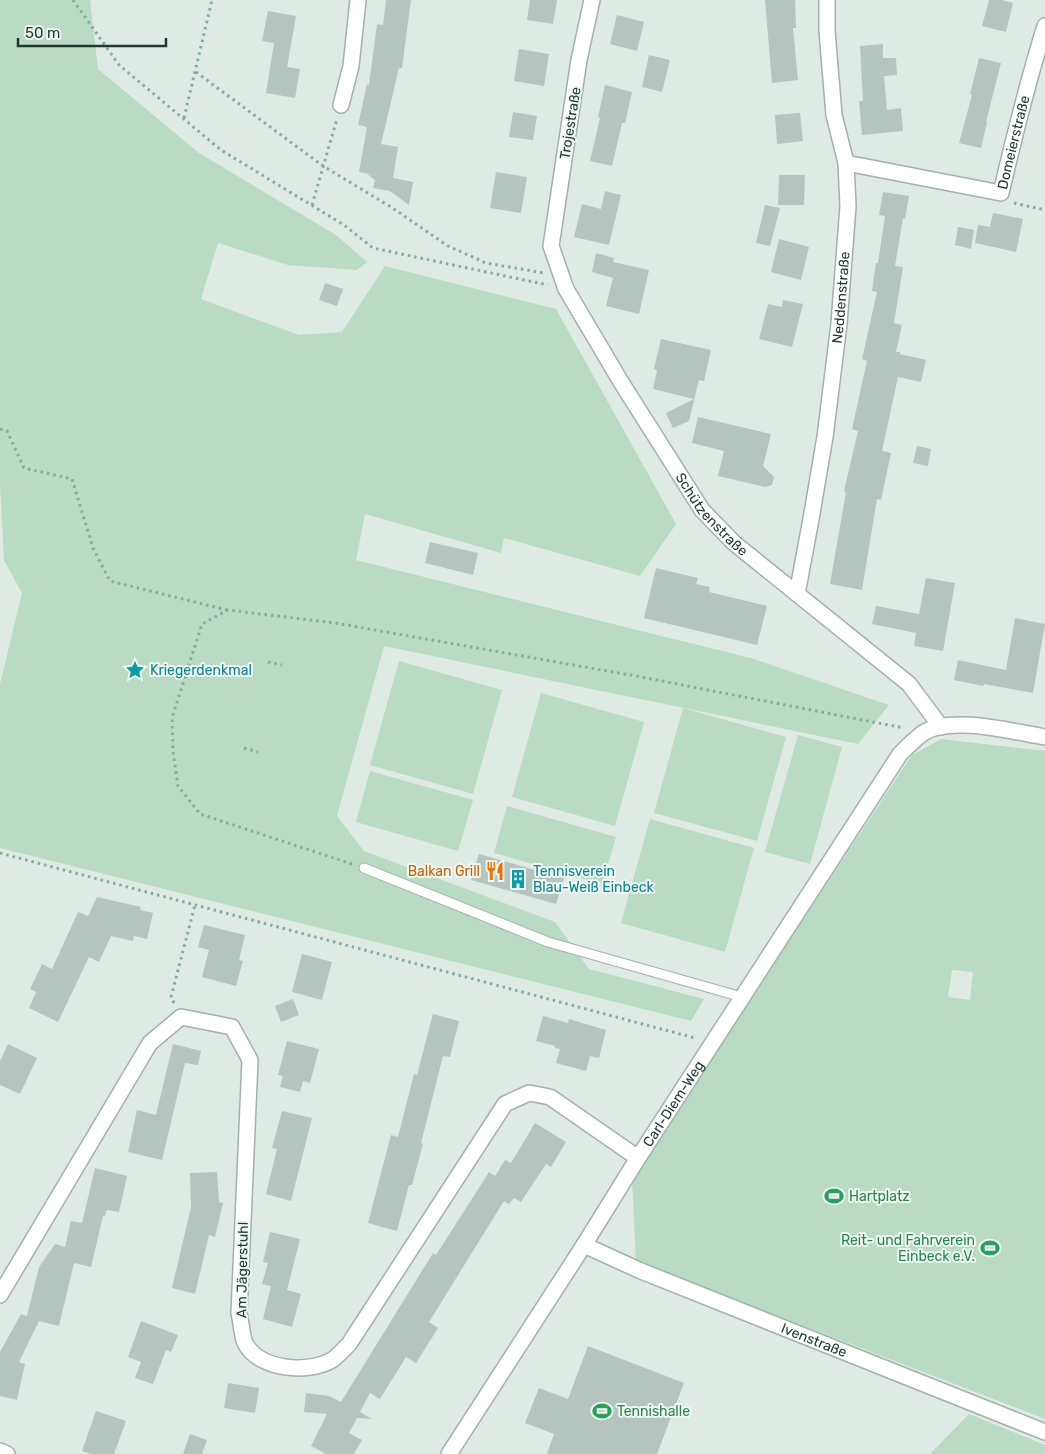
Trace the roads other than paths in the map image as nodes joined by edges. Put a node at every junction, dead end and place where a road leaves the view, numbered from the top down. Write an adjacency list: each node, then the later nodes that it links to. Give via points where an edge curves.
1 (358, 0): 5 (street, via 351,66)
2 (592, 0): 7 (street, Trojestraße)
3 (827, 0): 6 (street, Neddenstraße, via 834,115)
4 (1045, 26): 6 (street, Domeierstraße, via 1001,193)
5 (341, 105)
6 (846, 163): 8 (street, Neddenstraße, via 848,206 838,324 825,437)
7 (551, 246): 8 (street, Schützenstraße, via 564,283 621,382 702,510 734,543)
8 (797, 594): 9 (street, Schützenstraße, via 908,684)
9 (941, 726): 10 (street, via 960,724); 12 (street, Carl-Diem-Weg, via 924,732 900,754)
10 (1045, 737)
11 (364, 868): 12 (lane, via 548,942)
12 (742, 997): 13 (street, Carl-Diem-Weg)
13 (638, 1158): 14 (street, Carl-Diem-Weg); 15 (street, Am Jägerstuhl, via 550,1096 529,1093 505,1104 349,1344 332,1360 313,1366 292,1368 271,1363 256,1356 245,1343 239,1313 250,1060 232,1027 181,1017 150,1042)
14 (584, 1245): 16 (street, Ivenstraße, via 641,1271); 19 (street, Carl-Diem-Weg)
15 (0, 1295)
16 (1045, 1432)
17 (0, 1451): 18 (street)
18 (7, 1454)
19 (449, 1454)

